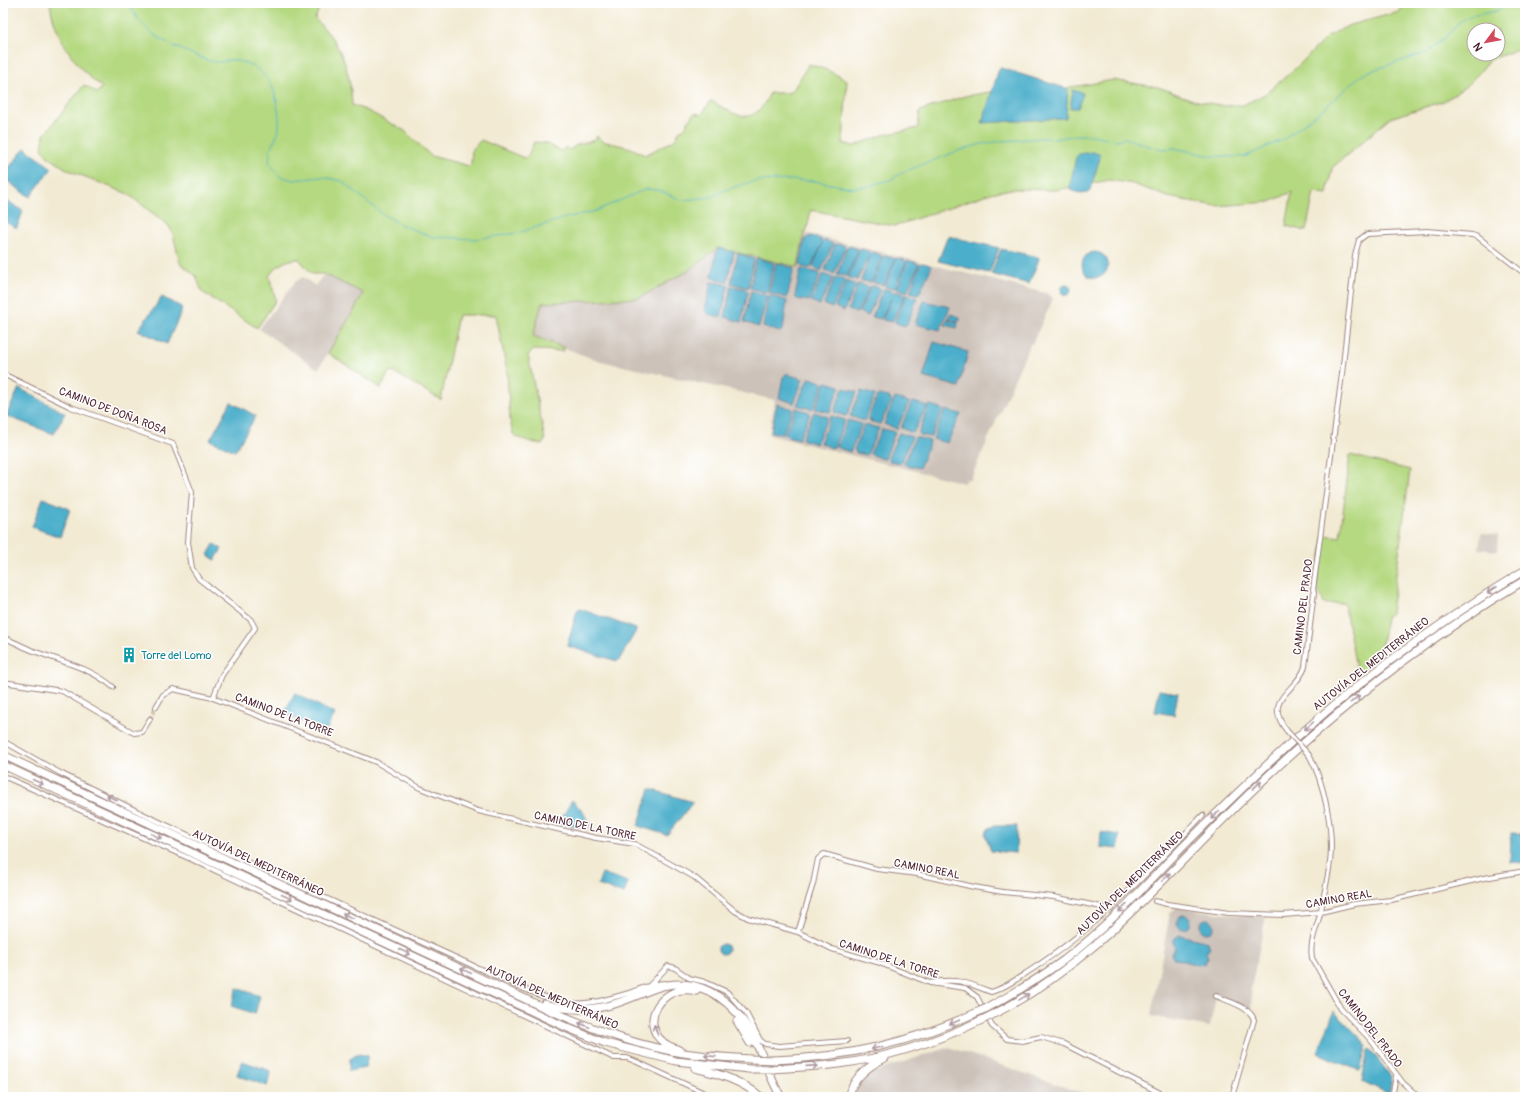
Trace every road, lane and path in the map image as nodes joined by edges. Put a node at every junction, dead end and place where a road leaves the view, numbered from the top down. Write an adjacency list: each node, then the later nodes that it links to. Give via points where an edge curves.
1 (1525, 274): 19 (street, CAMINO DEL PRADO, bridge, via 1472,235 1427,231 1383,232 1367,234 1359,240 1355,255 1305,667 1300,678 1284,693 1279,705 1279,718 1309,755 1315,767 1327,807 1330,861)
2 (3, 374): 8 (street, CAMINO DE DOÑA ROSA, via 71,407 173,444 192,492 188,542 192,568 199,578 251,620 255,628 222,675)
3 (1525, 570): 30 (highway, AUTOVÍA DEL MEDITERRÁNEO, one-way to 30, bridge, via 1466,606 1341,699 1266,766 1097,933 1036,980 983,1010 930,1032 874,1049 829,1056 774,1060)
4 (1525, 580): 29 (highway, AUTOVÍA DEL MEDITERRÁNEO, one-way to 4, via 944,1036 987,1017 1052,979 1104,937 1251,791 1368,688 1450,628)
5 (3, 637): 7 (street, via 81,667)
6 (3, 682): 10 (street, via 62,691 134,733 144,730)
7 (113, 687)
8 (213, 698): 9 (street, CAMINO DE LA TORRE, via 174,690 164,695); 20 (street, CAMINO DE LA TORRE, via 373,760 420,788 478,811 596,838 635,844 694,877 741,915)
9 (156, 707)
10 (150, 719)
11 (3, 741): 25 (street, one-way to 11, via 580,1005 550,1000 151,818 60,774)
12 (3, 755): 27 (highway, AUTOVÍA DEL MEDITERRÁNEO, one-way to 12)
13 (3, 765): 31 (highway, AUTOVÍA DEL MEDITERRÁNEO, one-way to 31, via 568,1028 605,1043)
14 (3, 776): 33 (street, via 193,860 614,1058 627,1058)
15 (1203, 815): 18 (street)
16 (1525, 871): 19 (street, CAMINO REAL, via 1391,900 1354,904)
17 (1155, 901): 19 (street, CAMINO REAL, via 1232,913 1283,916)
18 (1111, 909): 20 (street, CAMINO REAL, via 1054,897 974,888 917,874 877,869 824,854 818,859); 22 (street, via 1064,948 996,991 991,992 961,980)
19 (1321, 912): 32 (street, CAMINO DEL PRADO, via 1313,935 1311,952 1316,965 1341,1009 1370,1039)
20 (798, 932): 22 (street, CAMINO DE LA TORRE, via 832,949 877,962)
21 (660, 975): 23 (street); 24 (street); 24 (street); 28 (street, via 665,968 671,966 688,978 727,992 746,1013 760,1040 765,1044 779,1046)
22 (930, 983): 38 (street, CAMINO DE LA TORRE, via 958,986 978,997 992,1026 1007,1039 1041,1037 1064,1044)
23 (668, 984): 24 (highway); 36 (highway, via 687,984 706,989 722,998 736,1011 748,1028)
24 (655, 985): 25 (highway)
25 (636, 993): 27 (highway, via 596,1008 583,1009 556,1007)
26 (1216, 996): 39 (street, via 1246,1010 1254,1020)
27 (527, 999): 30 (highway, AUTOVÍA DEL MEDITERRÁNEO, one-way to 27, via 619,1038)
28 (847, 1041)
29 (896, 1052): 31 (highway, AUTOVÍA DEL MEDITERRÁNEO, one-way to 29, bridge, via 773,1069 838,1064); 37 (highway, via 865,1070 855,1081)
30 (685, 1053): 35 (highway, one-way to 35, via 663,1042 658,1036 653,1016 659,1002 666,995 680,989 690,989 715,999 732,1014 752,1046)
31 (676, 1061): 34 (highway, via 739,1082)
32 (1396, 1076): 40 (street); 41 (street, CAMINO DEL PRADO)
33 (713, 1097)
34 (761, 1097)
35 (775, 1097)
36 (780, 1097)
37 (848, 1097)
38 (1168, 1097)
39 (1232, 1097)
40 (1392, 1097)
41 (1419, 1097)

